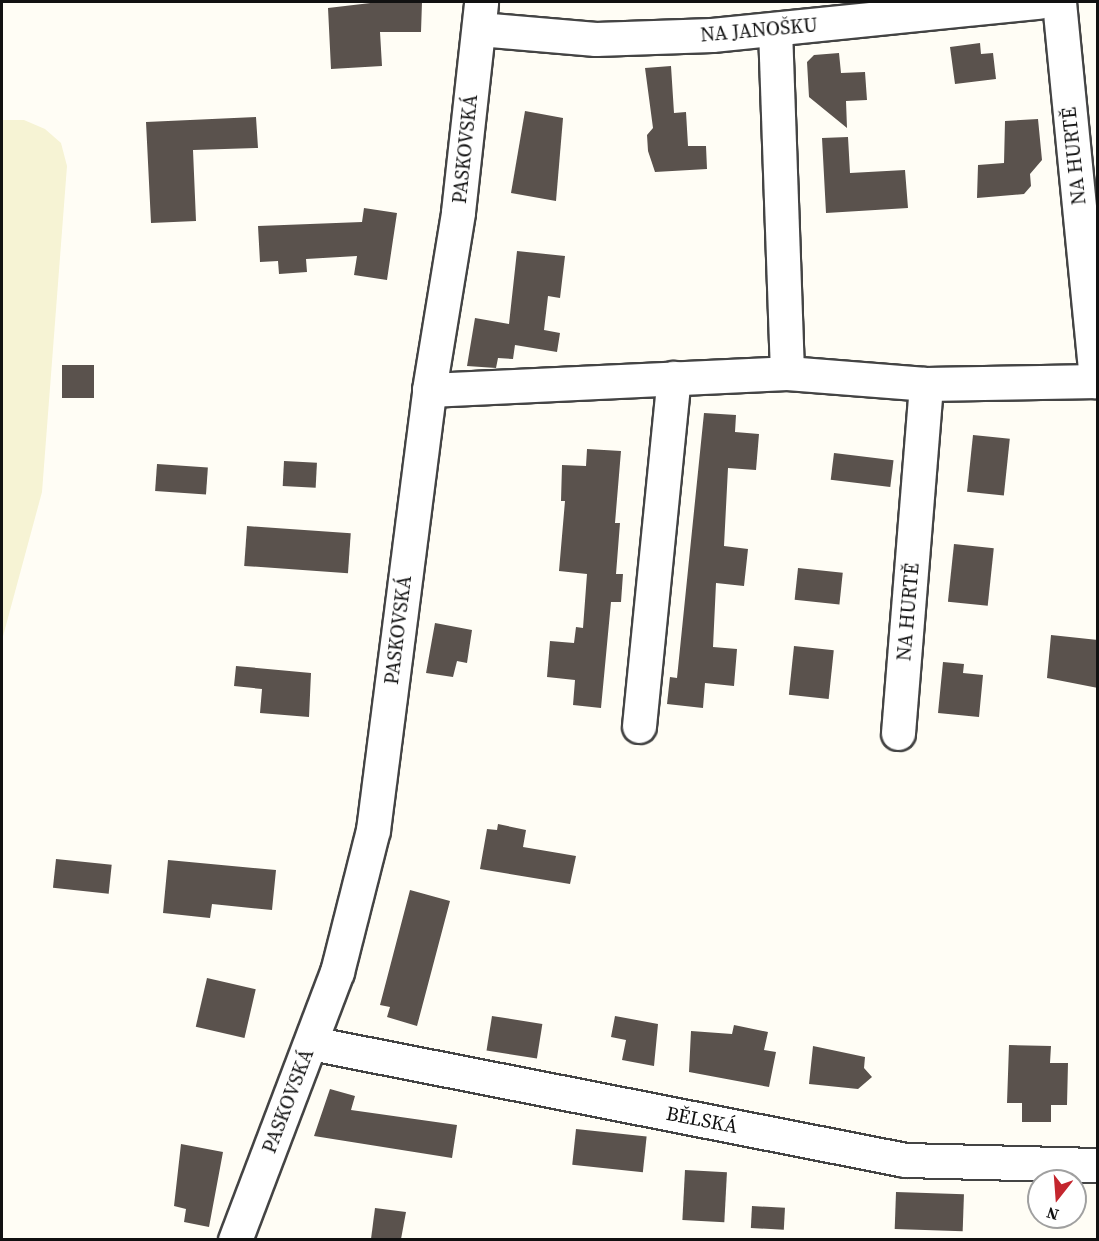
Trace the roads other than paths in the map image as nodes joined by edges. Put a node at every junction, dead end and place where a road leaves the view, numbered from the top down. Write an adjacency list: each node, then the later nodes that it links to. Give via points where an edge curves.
1 (1038, 2): 4 (street, NA JANOŠKU)
2 (1059, 2): 7 (street, NA HURTĚ)
3 (480, 15): 4 (street, NA JANOŠKU, via 596,39); 9 (street, PASKOVSKÁ, via 458,212)
4 (775, 29): 5 (street)
5 (787, 373): 6 (street, NA HURTĚ); 8 (street, NA HURTĚ)
6 (674, 378): 9 (street, NA HURTĚ); 10 (street)
7 (1097, 381): 8 (street, NA HURTĚ)
8 (926, 384): 11 (street, NA HURTĚ)
9 (429, 390): 12 (street, PASKOVSKÁ, via 373,830 356,909)
10 (639, 726)
11 (898, 733)
12 (311, 1043): 13 (street, BĚLSKÁ, via 905,1160); 14 (street, PASKOVSKÁ)
13 (1098, 1165)
14 (235, 1239)

